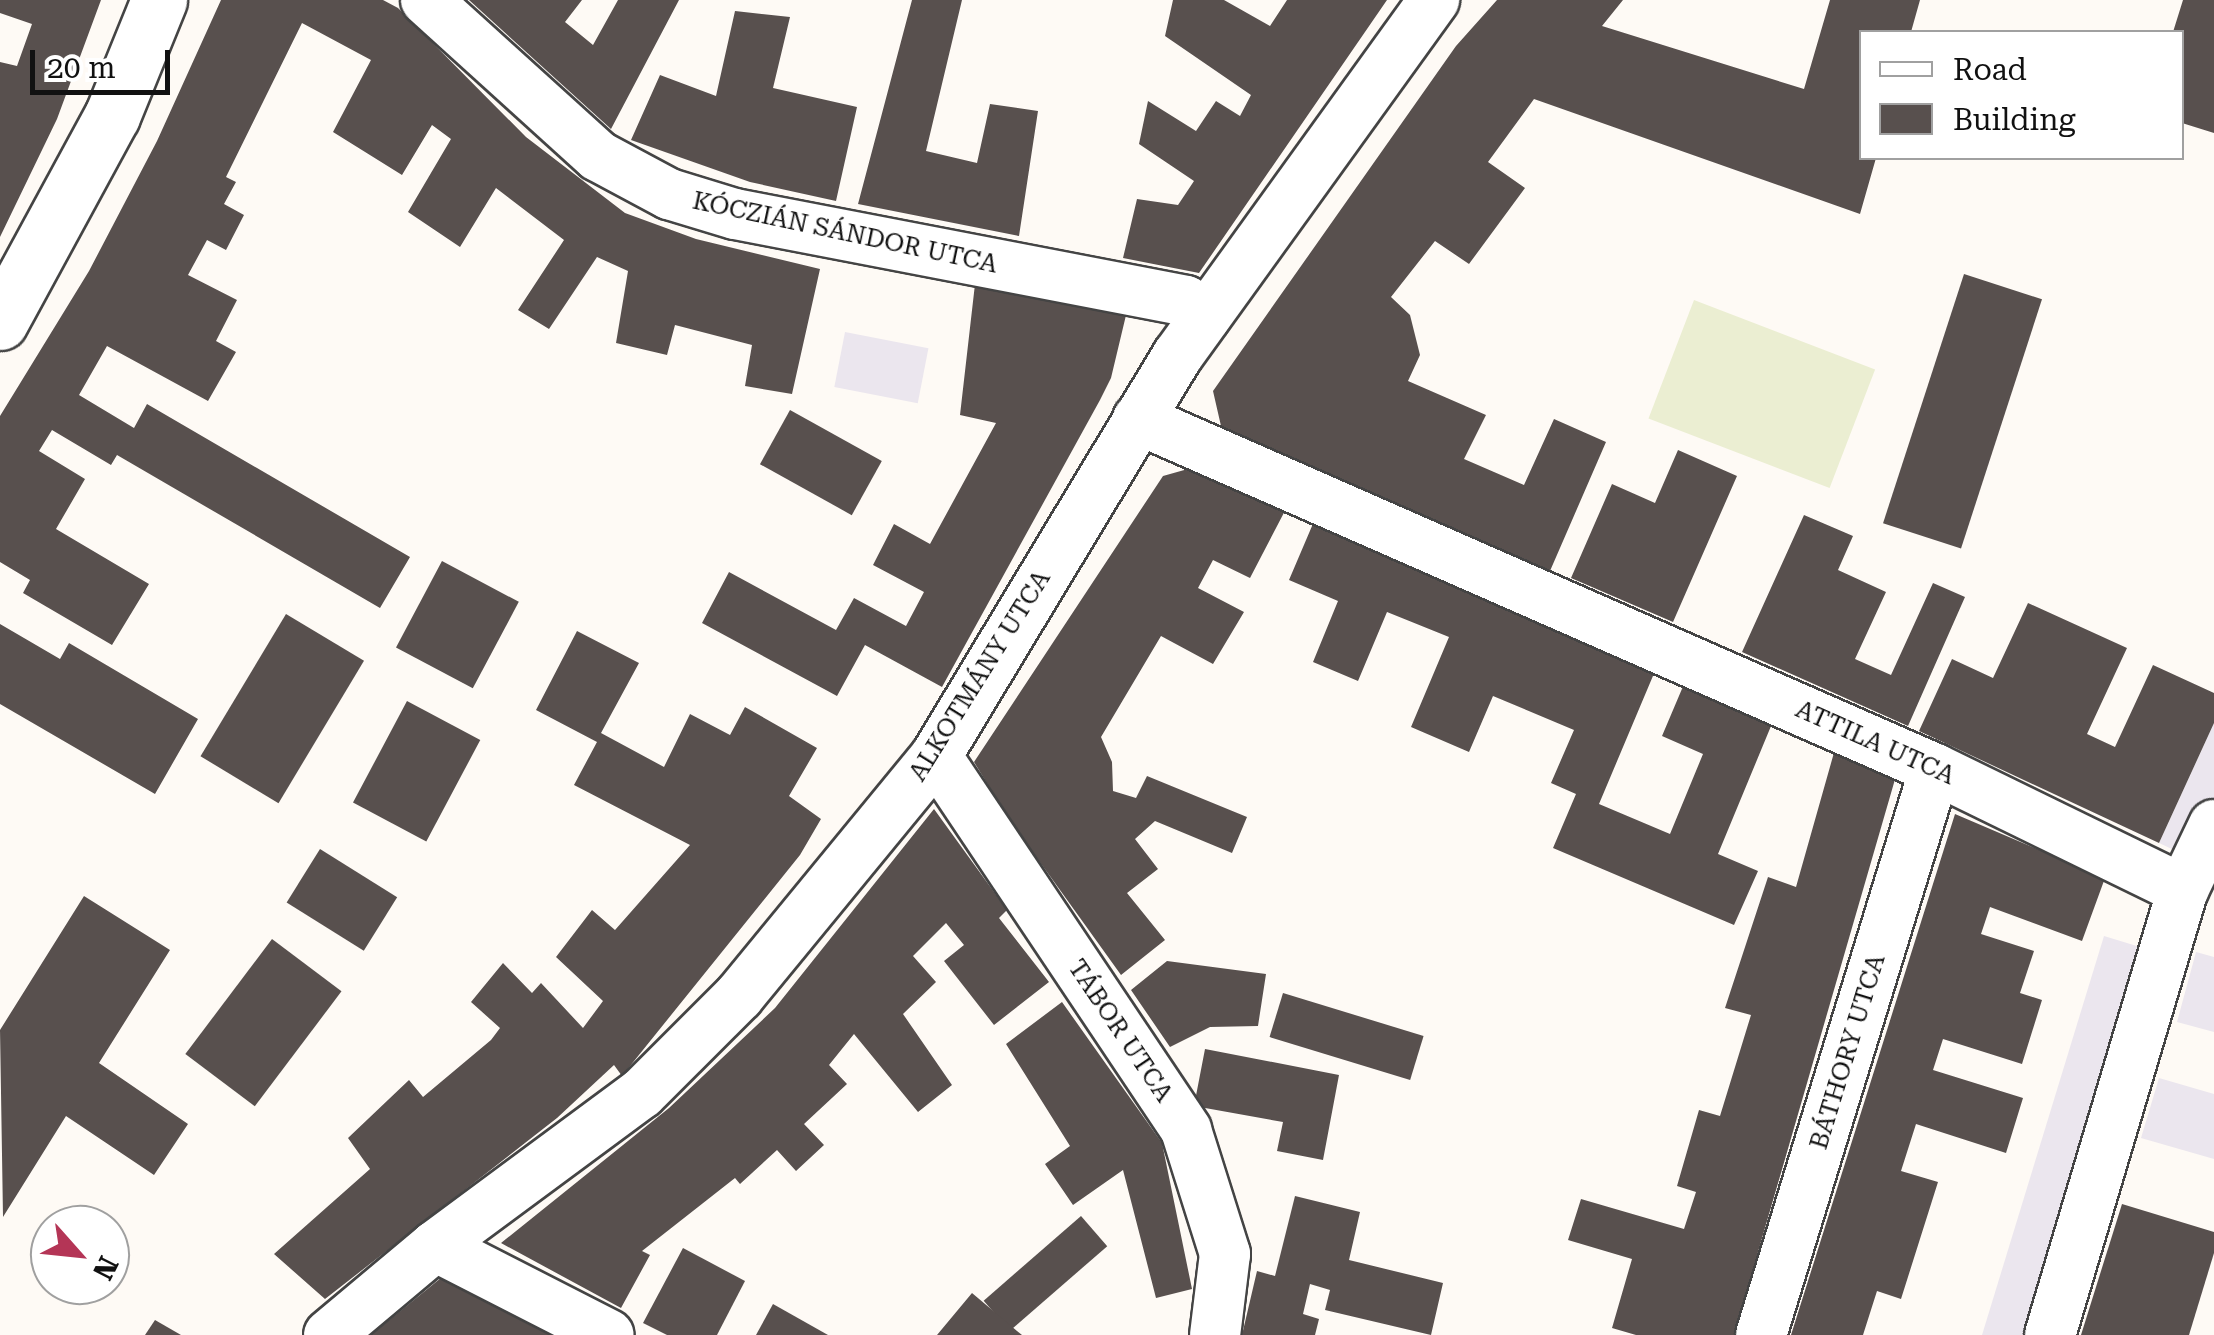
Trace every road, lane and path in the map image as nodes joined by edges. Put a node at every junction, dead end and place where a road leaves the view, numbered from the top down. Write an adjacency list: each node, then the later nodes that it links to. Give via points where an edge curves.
1 (160, 0): 5 (street, via 112,116)
2 (426, 0): 4 (street, KÓCZIÁN SÁNDOR UTCA, via 598,156 669,194 734,214 1186,301)
3 (1434, 0): 4 (street, ALKOTMÁNY UTCA)
4 (1205, 317): 6 (street, ALKOTMÁNY UTCA)
5 (0, 322)
6 (1138, 419): 7 (street, ALKOTMÁNY UTCA); 8 (street, ATTILA UTCA)
7 (936, 756): 11 (street, ALKOTMÁNY UTCA, via 739,996 642,1094); 14 (street, TÁBOR UTCA, via 1186,1130 1225,1254)
8 (1935, 769): 10 (street, ATTILA UTCA); 15 (street, BÁTHORY UTCA)
9 (2214, 826): 10 (street)
10 (2183, 890): 16 (street)
11 (435, 1246): 12 (street, ALKOTMÁNY UTCA); 13 (street)
12 (330, 1335)
13 (609, 1335)
14 (1215, 1335)
15 (1761, 1335)
16 (2050, 1335)

